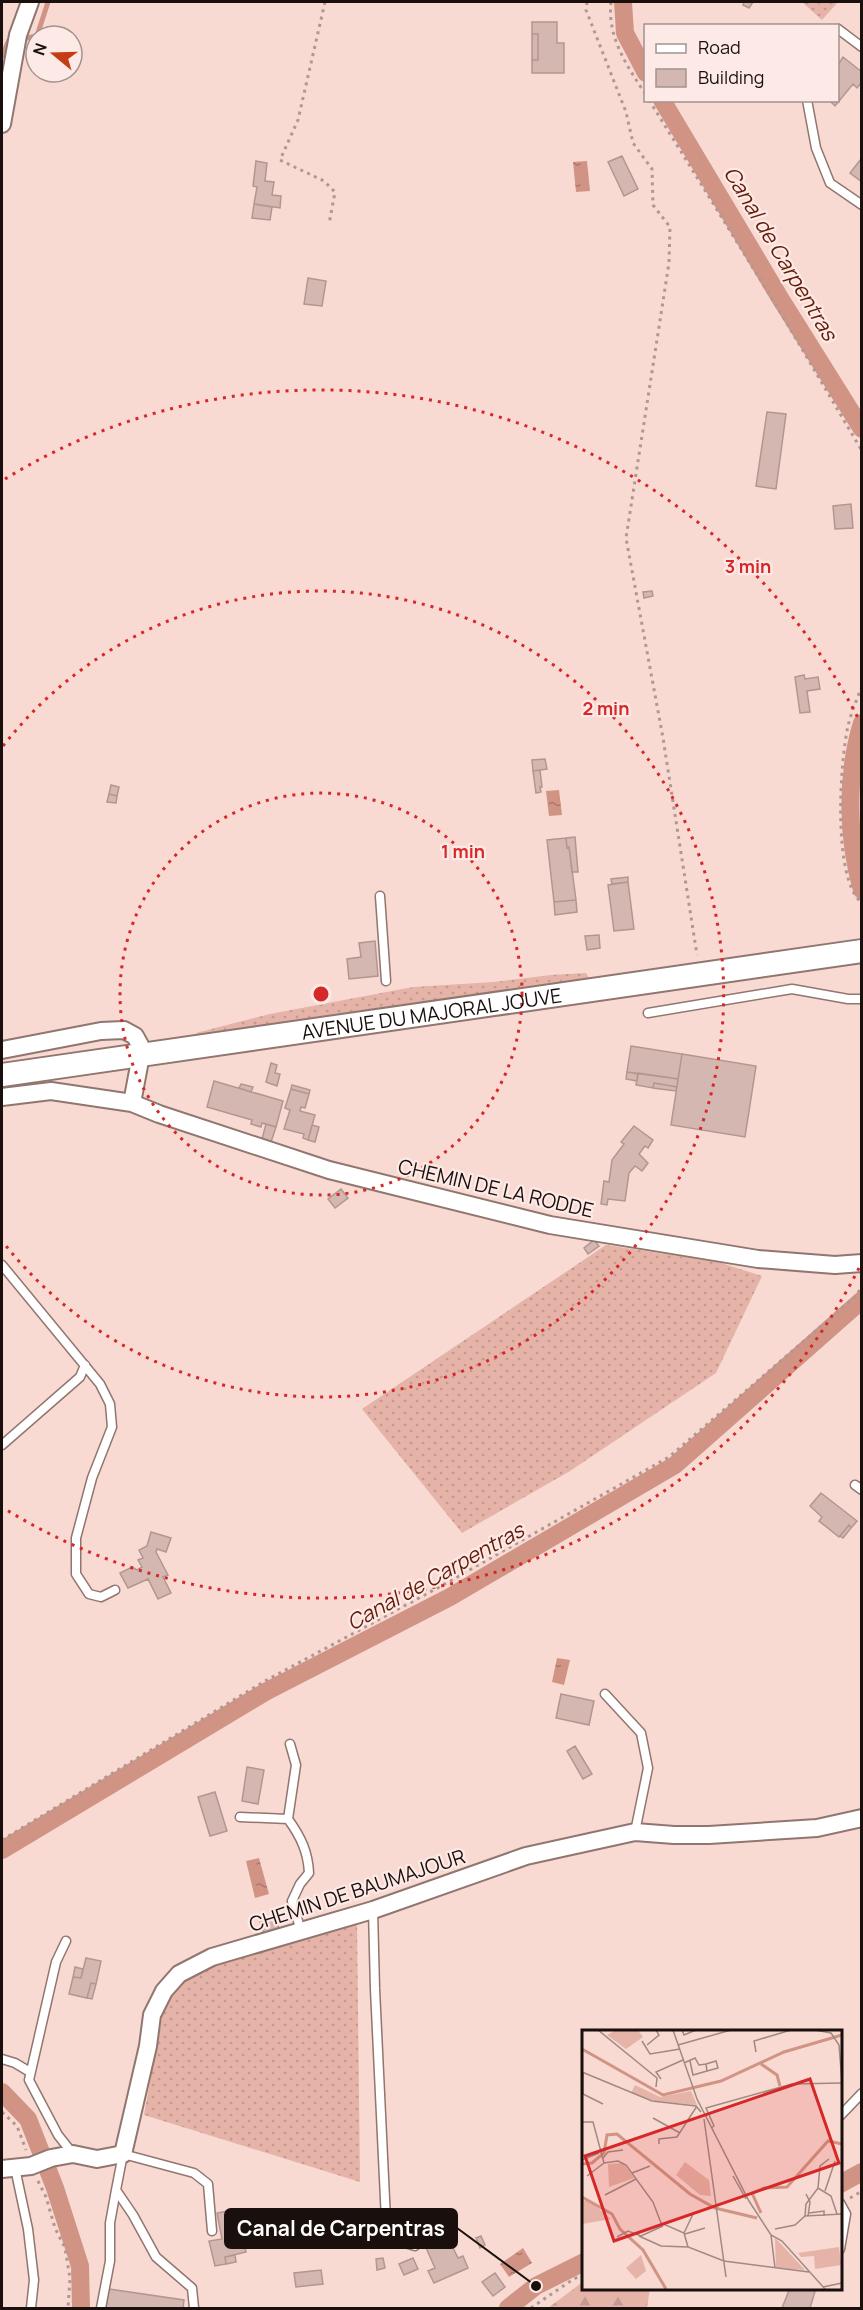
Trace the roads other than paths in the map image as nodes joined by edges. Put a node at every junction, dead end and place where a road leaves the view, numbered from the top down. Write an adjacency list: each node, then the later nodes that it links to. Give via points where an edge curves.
1 (30, 2): 5 (street, via 18,35)
2 (839, 30): 3 (lane)
3 (861, 47)
4 (807, 102): 6 (lane, via 816,148 830,183)
5 (2, 124)
6 (861, 205)
7 (380, 896): 11 (lane)
8 (861, 951): 9 (main road, AVENUE DU MAJORAL JOUVE)
9 (832, 956): 10 (lane); 15 (main road, AVENUE DU MAJORAL JOUVE)
10 (861, 961)
11 (386, 981)
12 (861, 999): 13 (lane, via 792,989)
13 (648, 1013)
14 (2, 1050): 15 (street, via 114,1029 135,1036)
15 (141, 1054): 16 (main road, AVENUE DU MAJORAL JOUVE); 18 (street)
16 (2, 1075)
17 (2, 1097): 18 (street, CHEMIN DE LA RODDE, via 51,1091)
18 (132, 1103): 19 (street, CHEMIN DE LA RODDE, via 329,1170 550,1225 758,1260)
19 (861, 1263)
20 (2, 1265): 21 (lane)
21 (85, 1365): 22 (lane, via 80,1377); 23 (lane, via 110,1404 112,1427 92,1478 76,1538 76,1574 89,1594 101,1597)
22 (2, 1445)
23 (115, 1590)
24 (605, 1694): 29 (lane, via 640,1733 648,1768)
25 (290, 1744): 28 (lane, via 296,1765)
26 (240, 1817): 28 (lane)
27 (861, 1818): 29 (street, CHEMIN DE BAUMAJOUR, via 817,1828 739,1833)
28 (288, 1819): 31 (lane, via 308,1856 309,1874 292,1900)
29 (635, 1832): 30 (street, CHEMIN DE BAUMAJOUR, via 526,1856)
30 (373, 1910): 31 (street, CHEMIN DE BAUMAJOUR); 44 (lane, via 386,2220 392,2239)
31 (301, 1930): 38 (street, CHEMIN DE BAUMAJOUR, via 212,1957 179,1974 164,1991 152,2015)
32 (66, 1941): 34 (lane, via 56,1962)
33 (2, 2059): 34 (lane)
34 (30, 2072): 37 (lane, via 29,2080)
35 (861, 2092): 36 (lane)
36 (842, 2114)
37 (73, 2154): 38 (street, via 98,2159); 39 (street)
38 (123, 2154): 40 (lane); 42 (lane, via 194,2173 208,2184)
39 (27, 2165): 45 (lane, via 34,2280)
40 (116, 2190): 46 (lane, via 110,2223 110,2261); 47 (lane, via 156,2257 192,2288)
41 (842, 2207): 43 (lane, via 846,2214)
42 (212, 2231)
43 (842, 2237)
44 (415, 2246)
45 (31, 2308)
46 (101, 2308)
47 (194, 2308)

